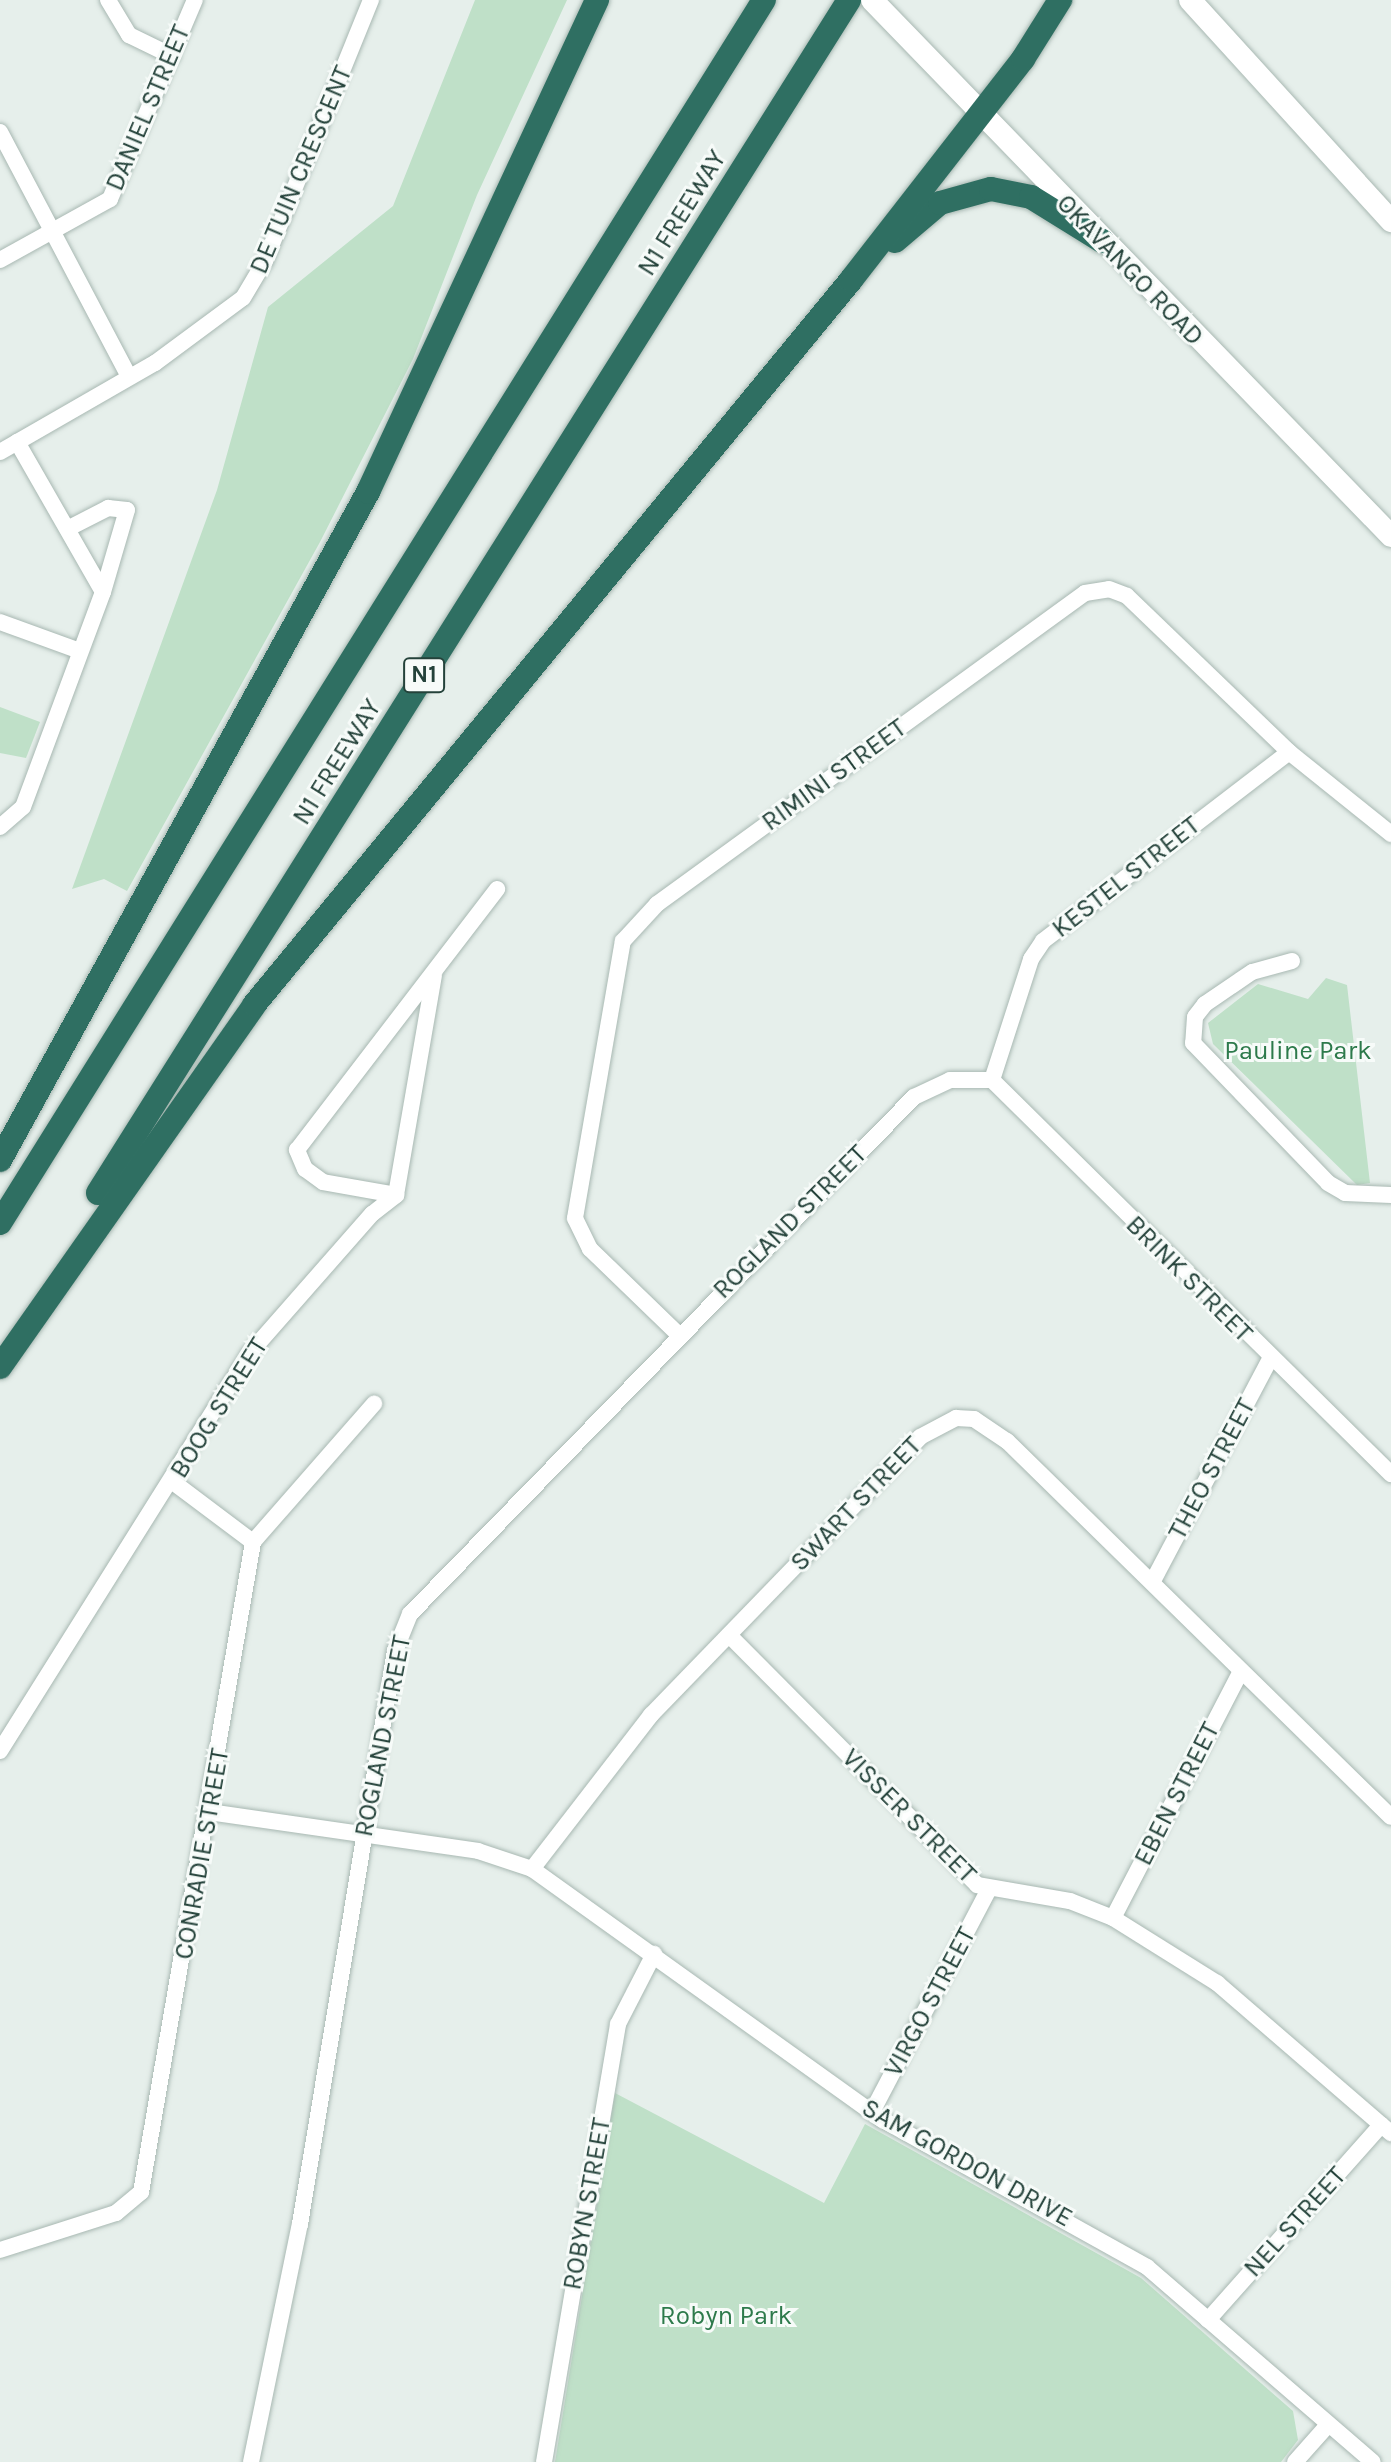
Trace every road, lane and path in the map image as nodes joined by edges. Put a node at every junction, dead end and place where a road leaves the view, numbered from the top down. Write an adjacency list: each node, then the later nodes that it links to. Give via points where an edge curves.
1 (108, 0): 10 (street, via 129,35)
2 (195, 0): 10 (street, DANIEL STREET)
3 (371, 0): 18 (street, DE TUIN CRESCENT, via 255,282 227,314)
4 (597, 0): 33 (highway, via 368,492)
5 (764, 0): 36 (highway, N1 FREEWAY)
6 (849, 0): 38 (highway, N1 FREEWAY / N1)
7 (872, 0): 11 (main road, OKAVANGO ROAD)
8 (1060, 0): 11 (highway)
9 (1190, 0): 13 (main road)
10 (172, 56): 14 (street, DANIEL STREET, via 114,195)
11 (979, 113): 15 (main road, OKAVANGO ROAD); 17 (highway)
12 (0, 132): 14 (street)
13 (1391, 221)
14 (53, 232): 16 (street, DANIEL STREET); 18 (street)
15 (1102, 241): 17 (highway, via 1031,197 979,189 940,203); 22 (main road, OKAVANGO ROAD)
16 (0, 260)
17 (851, 280): 40 (highway, via 262,994)
18 (129, 377): 19 (street, DE TUIN CRESCENT)
19 (17, 442): 20 (street, DE TUIN CRESCENT); 21 (street)
20 (0, 452)
21 (71, 527): 23 (street); 23 (street, via 108,508 127,510)
22 (1391, 536)
23 (103, 592): 25 (street)
24 (0, 622): 25 (street)
25 (80, 651): 27 (street, via 23,807)
26 (1289, 752): 28 (street, RIMINI STREET); 32 (street, KESTEL STREET, via 1043,941 1031,959); 37 (street, RIMINI STREET, via 1127,596 1109,589 1085,593 635,922 623,941 575,1218 590,1249)
27 (0, 827)
28 (1391, 834)
29 (497, 889): 31 (street)
30 (1292, 961): 35 (street, via 1252,972 1205,1004 1195,1017 1193,1043 1328,1183 1345,1193)
31 (434, 975): 34 (street); 34 (street, via 297,1150 305,1169 323,1182)
32 (992, 1080): 37 (street, ROGLAND STREET, via 950,1080 914,1097); 39 (street, BRINK STREET)
33 (0, 1160)
34 (396, 1195): 43 (street, BOOG STREET, via 263,1335)
35 (1391, 1195)
36 (0, 1223)
37 (679, 1335): 51 (street, ROGLAND STREET, via 410,1614 395,1651)
38 (0, 1350)
39 (1270, 1359): 42 (street, BRINK STREET); 45 (street, THEO STREET)
40 (0, 1367)
41 (374, 1404): 44 (street)
42 (1391, 1474)
43 (173, 1482): 44 (street); 48 (street, BOOG STREET)
44 (253, 1542): 49 (street, CONRADIE STREET)
45 (1154, 1579): 46 (street, SWART STREET, via 991,1428 956,1418 920,1437); 47 (street, SWART STREET)
46 (729, 1635): 52 (street, SWART STREET, via 617,1753); 53 (street, VISSER STREET)
47 (1241, 1671): 50 (street, SWART STREET); 54 (street, EBEN STREET)
48 (0, 1751)
49 (209, 1812): 51 (street, SAM GORDON DRIVE); 58 (street, CONRADIE STREET, via 141,2192 116,2213)
50 (1391, 1817)
51 (364, 1835): 52 (street, SAM GORDON DRIVE, via 478,1851); 61 (street, ROGLAND STREET, via 300,2224)
52 (532, 1869): 55 (street, SAM GORDON DRIVE)
53 (988, 1891): 54 (street, VISSER STREET, via 1042,1895); 56 (street, VIRGO STREET)
54 (1113, 1918): 57 (street, VISSER STREET, via 1217,1983)
55 (654, 1954): 56 (street, SAM GORDON DRIVE); 62 (street, ROBYN STREET, via 618,2024)
56 (872, 2112): 59 (street, SAM GORDON DRIVE, via 1147,2267)
57 (1386, 2129): 59 (street, NEL STREET)
58 (0, 2250)
59 (1208, 2320): 60 (street, SAM GORDON DRIVE)
60 (1327, 2426): 63 (street); 64 (street, SAM GORDON DRIVE)
61 (251, 2462)
62 (544, 2462)
63 (1295, 2462)
64 (1373, 2462)

